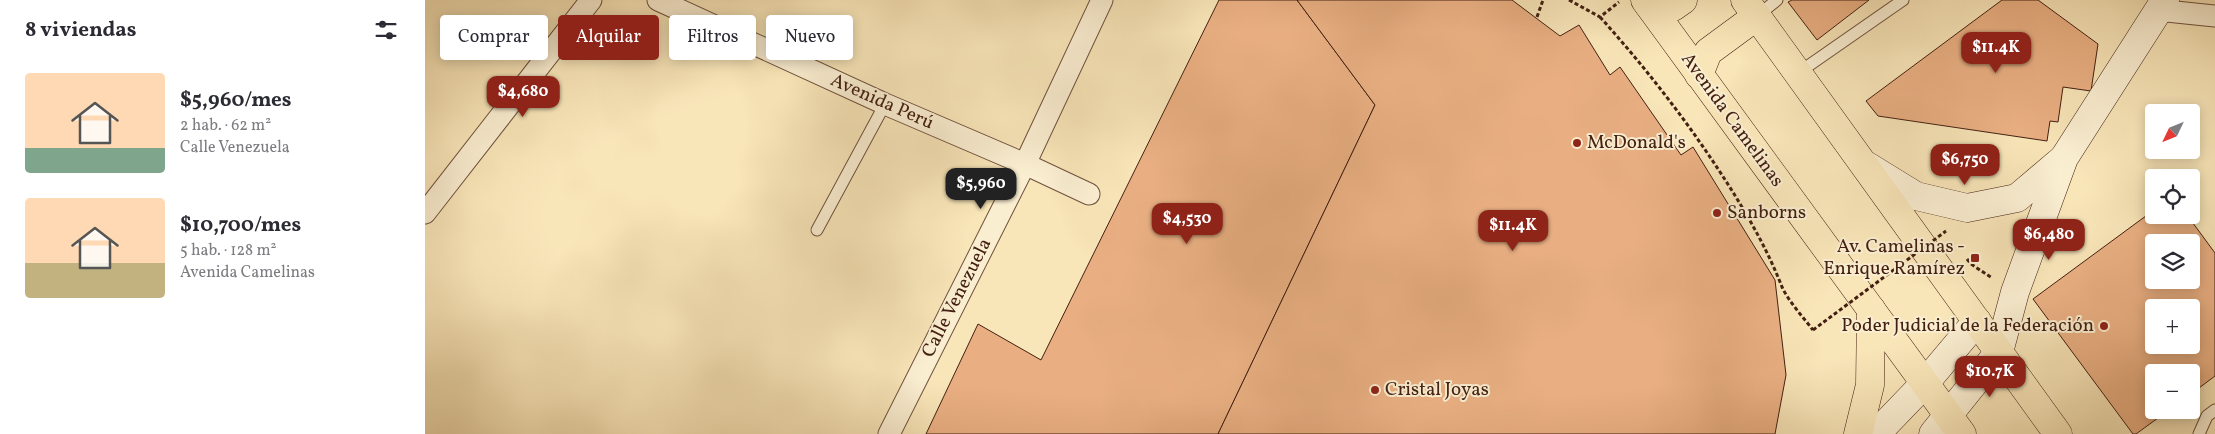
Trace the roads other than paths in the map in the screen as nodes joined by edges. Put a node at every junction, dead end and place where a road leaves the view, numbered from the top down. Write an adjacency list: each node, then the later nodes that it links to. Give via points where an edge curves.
1 (591, 0): 17 (street)
2 (658, 0): 12 (street, Avenida Perú)
3 (1102, 0): 14 (street, Calle Venezuela)
4 (1683, 0): 6 (highway, via 1673,7)
5 (1903, 0): 10 (lane)
6 (1646, 2): 11 (highway, Avenida Camelinas)
7 (1760, 5): 10 (highway); 11 (highway, via 1708,52)
8 (2161, 5): 9 (street); 13 (street)
9 (2215, 16)
10 (1798, 73): 15 (highway)
11 (1699, 75): 19 (highway, Avenida Camelinas)
12 (885, 104): 14 (street, Avenida Perú); 18 (lane)
13 (2064, 158): 15 (street, via 2017,198 1967,208 1916,196); 21 (street, via 2015,292)
14 (1025, 164): 16 (street, Avenida Perú); 25 (street, Calle Venezuela)
15 (1864, 164): 20 (highway)
16 (1089, 194)
17 (425, 213)
18 (817, 230)
19 (1871, 310): 22 (highway, Avenida Camelinas); 26 (highway, via 1870,385)
20 (1977, 321): 21 (highway); 22 (street)
21 (1999, 352): 24 (street); 28 (highway)
22 (1925, 383): 24 (highway, Avenida Camelinas); 27 (street)
23 (2215, 410): 29 (lane, via 2207,416)
24 (1948, 428)
25 (889, 434)
26 (1859, 434)
27 (1876, 434)
28 (2058, 434)
29 (2199, 434)

